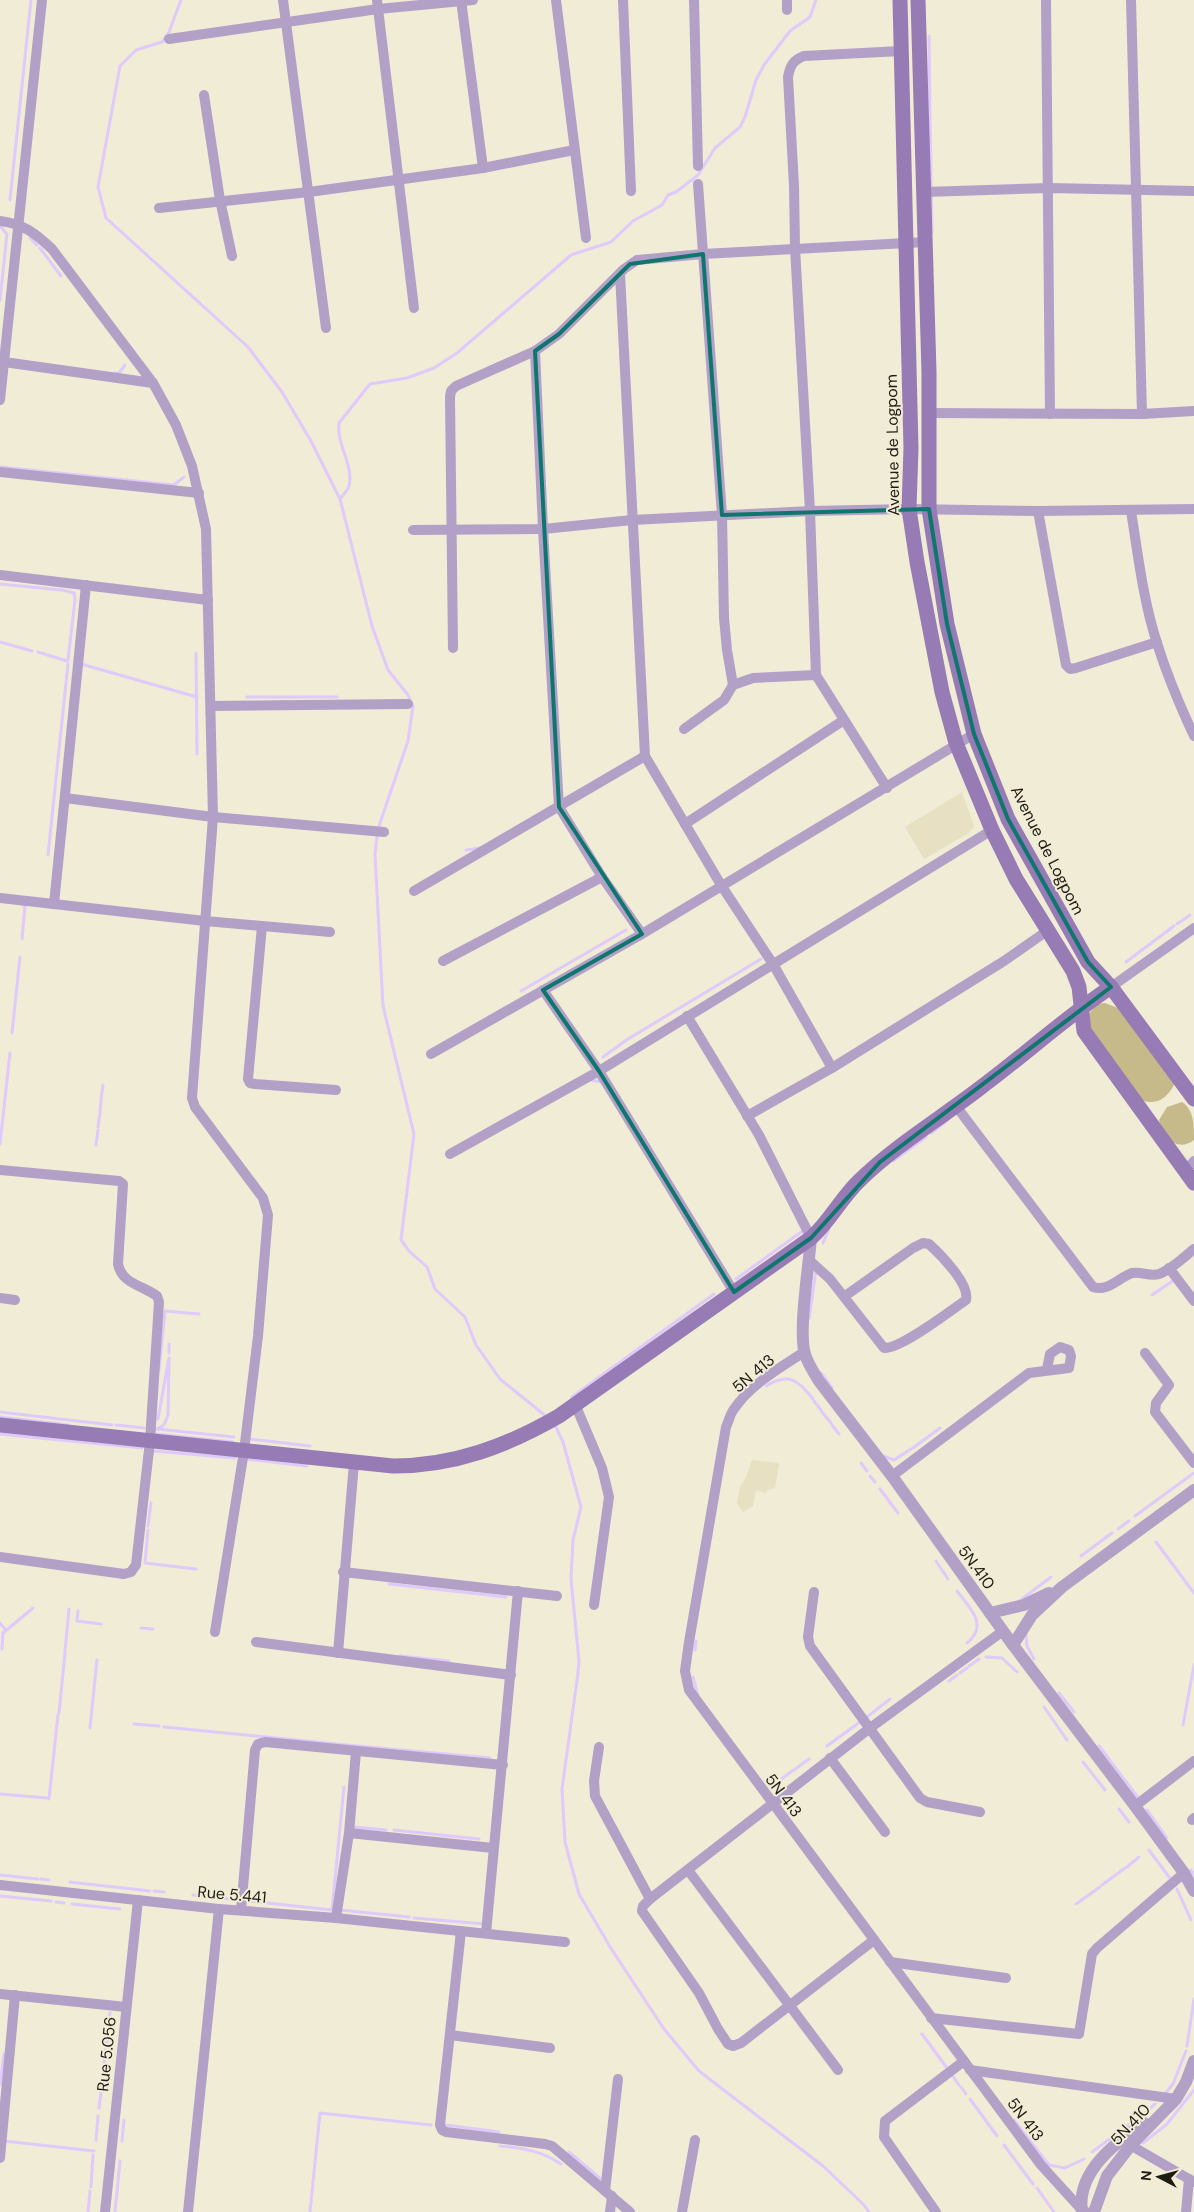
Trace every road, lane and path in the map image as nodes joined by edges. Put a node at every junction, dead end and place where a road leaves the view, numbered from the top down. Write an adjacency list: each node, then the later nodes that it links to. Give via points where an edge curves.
1 (42, 0): 31 (street)
2 (283, 0): 13 (street)
3 (473, 0): 11 (street)
4 (556, 0): 17 (street)
5 (623, 0): 24 (street)
6 (694, 0): 18 (street)
7 (900, 0): 15 (main road, Avenue de Logpom)
8 (918, 0): 27 (main road, Avenue de Logpom)
9 (1046, 0): 22 (street)
10 (1131, 0): 23 (street)
11 (461, 1): 12 (street); 19 (street)
12 (378, 5): 13 (street); 20 (street)
13 (286, 24): 14 (street); 26 (street)
14 (168, 39)
15 (902, 51): 34 (main road, Avenue de Logpom); 35 (street, via 813,54 796,59 792,64 788,94)
16 (204, 95): 28 (street)
17 (574, 150): 19 (street); 32 (street)
18 (698, 166)
19 (483, 168): 20 (street)
20 (398, 178): 26 (street); 39 (street)
21 (698, 184): 36 (street)
22 (1048, 188): 23 (street); 27 (street); 47 (street)
23 (1136, 190): 25 (street); 48 (street)
24 (631, 191)
25 (1194, 191)
26 (309, 192): 28 (street); 40 (street)
27 (925, 192): 33 (main road, Avenue de Logpom)
28 (220, 200): 29 (street); 37 (street)
29 (159, 208)
30 (0, 221): 31 (street)
31 (17, 223): 42 (street); 43 (street, via 52,249)
32 (586, 238)
33 (926, 242): 34 (street); 46 (main road, Avenue de Logpom)
34 (906, 243): 35 (street); 51 (main road, Avenue de Logpom, via 911,448)
35 (795, 248): 36 (street); 54 (street)
36 (704, 254): 38 (street, via 637,260); 57 (street)
37 (232, 256)
38 (620, 274): 41 (street, via 558,334); 58 (street)
39 (414, 308)
40 (326, 328)
41 (535, 351): 59 (street); 61 (street, via 451,391)
42 (4, 362): 43 (street); 44 (street)
43 (153, 383): 50 (street, via 176,426)
44 (0, 400)
45 (1194, 411): 48 (street)
46 (929, 413): 47 (street); 52 (main road, Avenue de Logpom)
47 (1050, 414): 48 (street)
48 (1142, 414)
49 (0, 472): 50 (street)
50 (199, 493): 64 (street, via 206,529)
51 (909, 509): 52 (street); 54 (street); 75 (main road, Avenue de Logpom, via 930,634)
52 (929, 509): 55 (street); 73 (main road, Avenue de Logpom, via 947,624)
53 (1194, 509): 56 (street)
54 (810, 511): 57 (street); 67 (street)
55 (1038, 511): 56 (street); 65 (street, via 1066,665 1070,669 1076,668)
56 (1131, 511): 65 (street)
57 (722, 515): 58 (street); 68 (street, via 724,618)
58 (632, 520): 59 (street); 76 (street)
59 (543, 529): 61 (street); 79 (street)
60 (413, 530): 61 (street)
61 (452, 530): 66 (street)
62 (0, 575): 63 (street)
63 (86, 585): 64 (street); 78 (street)
64 (208, 600): 70 (street)
65 (1156, 642): 74 (street)
66 (454, 648)
67 (816, 675): 68 (street, via 753,678); 71 (street)
68 (733, 685): 72 (street, via 724,700)
69 (408, 704): 70 (street)
70 (211, 706): 80 (street)
71 (844, 720): 77 (street); 81 (street)
72 (684, 728)
73 (974, 734): 75 (street); 97 (main road, Avenue de Logpom, via 1008,819 1088,962)
74 (1194, 736)
75 (956, 743): 77 (street); 82 (main road, Avenue de Logpom)
76 (645, 756): 79 (street); 81 (street)
77 (887, 788): 85 (street)
78 (65, 798): 80 (street); 88 (street)
79 (559, 807): 84 (street); 86 (street)
80 (214, 817): 83 (street); 89 (street)
81 (685, 824): 85 (street)
82 (992, 830): 92 (main road, Avenue de Logpom); 96 (street)
83 (384, 832)
84 (602, 877): 94 (street); 95 (street)
85 (721, 886): 94 (street); 96 (street)
86 (414, 891)
87 (0, 898): 88 (street)
88 (54, 904): 89 (street)
89 (205, 921): 90 (street); 126 (street, via 192,1098 195,1107 263,1198 268,1215)
90 (262, 926): 93 (street); 104 (street, via 248,1079 255,1084)
91 (1194, 928): 97 (street)
92 (1047, 931): 99 (main road, Avenue de Logpom, via 1073,971); 102 (street)
93 (330, 932)
94 (642, 934): 98 (street)
95 (443, 961)
96 (773, 964): 100 (street); 102 (street)
97 (1111, 987): 99 (main road); 105 (main road, Avenue de Logpom)
98 (543, 990): 101 (street); 103 (street)
99 (1081, 1007): 106 (main road); 110 (main road, Avenue de Logpom, via 1084,1032)
100 (687, 1016): 103 (street); 107 (street)
101 (432, 1054)
102 (832, 1068): 107 (street)
103 (599, 1071): 108 (street); 115 (street)
104 (336, 1090)
105 (1194, 1098)
106 (956, 1106): 111 (main road, via 858,1181); 114 (street, via 1093,1287 1106,1288 1134,1273 1157,1275)
107 (748, 1116): 111 (street)
108 (450, 1154)
109 (0, 1170): 125 (street, via 119,1181 123,1184 120,1272 125,1280 157,1296 159,1302)
110 (1191, 1172)
111 (811, 1238): 113 (street, 5N.410); 115 (main road)
112 (1194, 1249): 114 (street)
113 (809, 1260): 116 (street); 120 (street, 5N.410)
114 (1169, 1268): 119 (street)
115 (734, 1292): 123 (main road)
116 (845, 1296): 116 (street, via 881,1345 890,1348 913,1336 966,1300 967,1296 951,1266 929,1244 923,1243)
117 (0, 1298): 118 (street)
118 (15, 1300)
119 (1194, 1301)
120 (804, 1352): 129 (street, 5N.410, via 819,1381); 151 (street, 5N 413, via 757,1385 733,1410 726,1427 685,1671 693,1697)
121 (1145, 1353): 128 (street, via 1169,1385 1156,1403 1155,1412)
122 (1047, 1370): 129 (street, via 1028,1372)
123 (575, 1404): 127 (main road, via 529,1433 473,1456 412,1466); 137 (street, via 602,1468 609,1497)
124 (0, 1425): 125 (main road)
125 (150, 1441): 126 (main road); 131 (street, via 136,1565 131,1572 124,1574)
126 (244, 1451): 127 (main road); 139 (street)
127 (354, 1463): 132 (street)
128 (1194, 1463)
129 (892, 1476): 138 (street, 5N.410)
130 (1194, 1490): 133 (street)
131 (0, 1557)
132 (344, 1572): 134 (street); 143 (street)
133 (1062, 1587): 138 (street, via 1024,1606); 142 (street, via 1032,1616)
134 (518, 1591): 136 (street); 144 (street)
135 (814, 1592): 145 (street, via 808,1637 810,1646)
136 (557, 1596)
137 (594, 1605)
138 (990, 1613): 140 (street, 5N.410)
139 (215, 1632)
140 (1003, 1632): 142 (street, 5N.410); 145 (street)
141 (256, 1642): 143 (street)
142 (1013, 1645): 152 (street, 5N.410)
143 (338, 1653): 144 (street)
144 (511, 1675): 150 (street)
145 (870, 1728): 148 (street); 153 (street, via 923,1800)
146 (599, 1747): 161 (street, via 595,1796)
147 (356, 1752): 150 (street); 155 (street); 164 (street, via 265,1742 258,1744)
148 (830, 1758): 151 (street); 154 (street)
149 (1194, 1761): 152 (street)
150 (503, 1765): 156 (street)
151 (771, 1803): 157 (street); 168 (street, 5N 413)
152 (1136, 1806): 158 (street, 5N.410)
153 (980, 1812)
154 (885, 1832)
155 (349, 1833): 156 (street); 165 (street)
156 (493, 1848): 167 (street)
157 (688, 1870): 161 (street); 174 (street)
158 (1184, 1873): 160 (street, 5N.410); 176 (street, via 1092,1954 1079,2034)
159 (0, 1885): 162 (street, Rue 5.441)
160 (1194, 1891)
161 (650, 1898): 174 (street, via 642,1906 642,1914 699,1993 728,2044 740,2043)
162 (138, 1900): 163 (street, Rue 5.441); 175 (street, Rue 5.056)
163 (219, 1909): 164 (street, Rue 5.441); 191 (street)
164 (241, 1910): 165 (street, Rue 5.441)
165 (336, 1918): 166 (street, Rue 5.441)
166 (462, 1931): 167 (street, Rue 5.441); 177 (street)
167 (486, 1933): 169 (street, Rue 5.441)
168 (874, 1940): 170 (street, 5N 413); 174 (street)
169 (565, 1942)
170 (890, 1962): 171 (street); 176 (street, 5N 413)
171 (1006, 1978)
172 (0, 1994): 173 (street)
173 (15, 1996): 175 (street); 186 (street)
174 (789, 2005): 181 (street)
175 (126, 2007): 190 (street, Rue 5.056)
176 (931, 2018): 180 (street, 5N 413)
177 (450, 2035): 178 (street); 188 (street, via 442,2130 552,2146)
178 (550, 2048)
179 (1194, 2061): 183 (street, 5N.410)
180 (967, 2066): 183 (street); 189 (street, 5N 413, via 1041,2165); 195 (street, via 886,2121 884,2126 884,2137)
181 (838, 2070)
182 (618, 2079): 188 (street)
183 (1173, 2103): 185 (street, 5N.410)
184 (695, 2140): 194 (street)
185 (1126, 2143): 187 (street); 189 (street, via 1106,2154 1093,2169 1081,2196); 196 (street, 5N.410, via 1107,2176)
186 (0, 2158)
187 (1192, 2181): 197 (street)
188 (608, 2193): 192 (street); 193 (street)
189 (1084, 2211)
190 (105, 2212)
191 (188, 2212)
192 (610, 2212)
193 (630, 2212)
194 (682, 2212)
195 (936, 2212)
196 (1094, 2212)
197 (1186, 2212)

